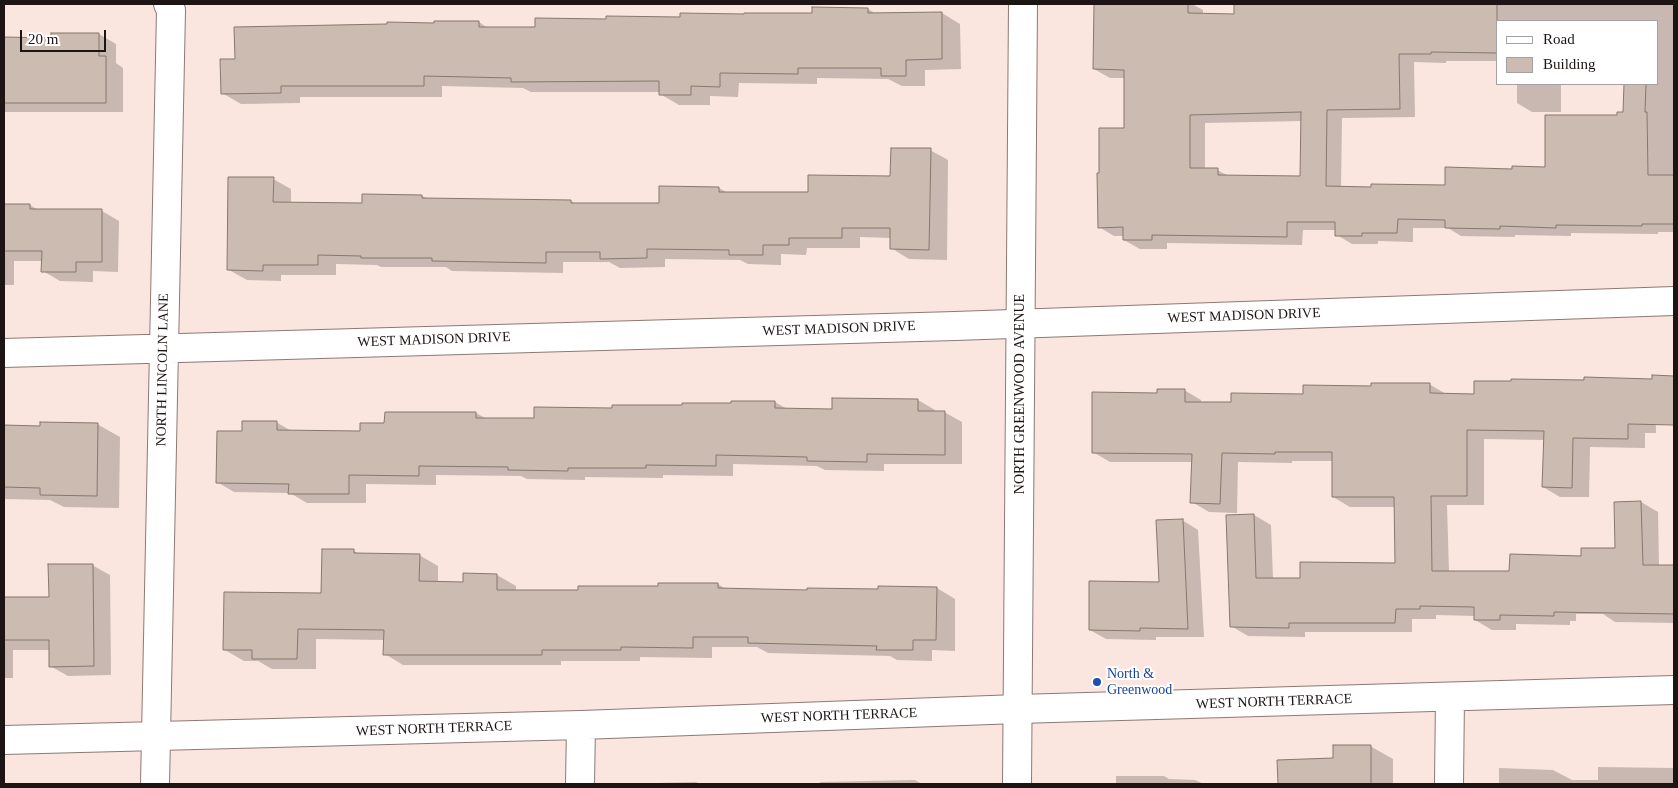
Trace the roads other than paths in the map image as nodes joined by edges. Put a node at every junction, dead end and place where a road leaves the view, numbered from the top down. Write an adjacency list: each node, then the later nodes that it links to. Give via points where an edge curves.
1 (168, 4): 5 (street, NORTH LINCOLN LANE, via 171,10)
2 (1023, 4): 4 (street, NORTH GREENWOOD AVENUE)
3 (1674, 301): 4 (street, WEST MADISON DRIVE)
4 (1020, 323): 5 (street, WEST MADISON DRIVE); 9 (street, NORTH GREENWOOD AVENUE)
5 (163, 348): 6 (street, WEST MADISON DRIVE); 11 (street, NORTH LINCOLN LANE)
6 (4, 353)
7 (1674, 690): 8 (street, WEST NORTH TERRACE)
8 (1450, 697): 9 (street, WEST NORTH TERRACE); 16 (street)
9 (1018, 709): 10 (street, WEST NORTH TERRACE); 15 (street, NORTH GREENWOOD AVENUE)
10 (581, 725): 11 (street, WEST NORTH TERRACE); 14 (street)
11 (156, 736): 12 (street, WEST NORTH TERRACE); 13 (street, NORTH LINCOLN LANE)
12 (4, 740)
13 (155, 784)
14 (580, 784)
15 (1017, 784)
16 (1449, 784)

